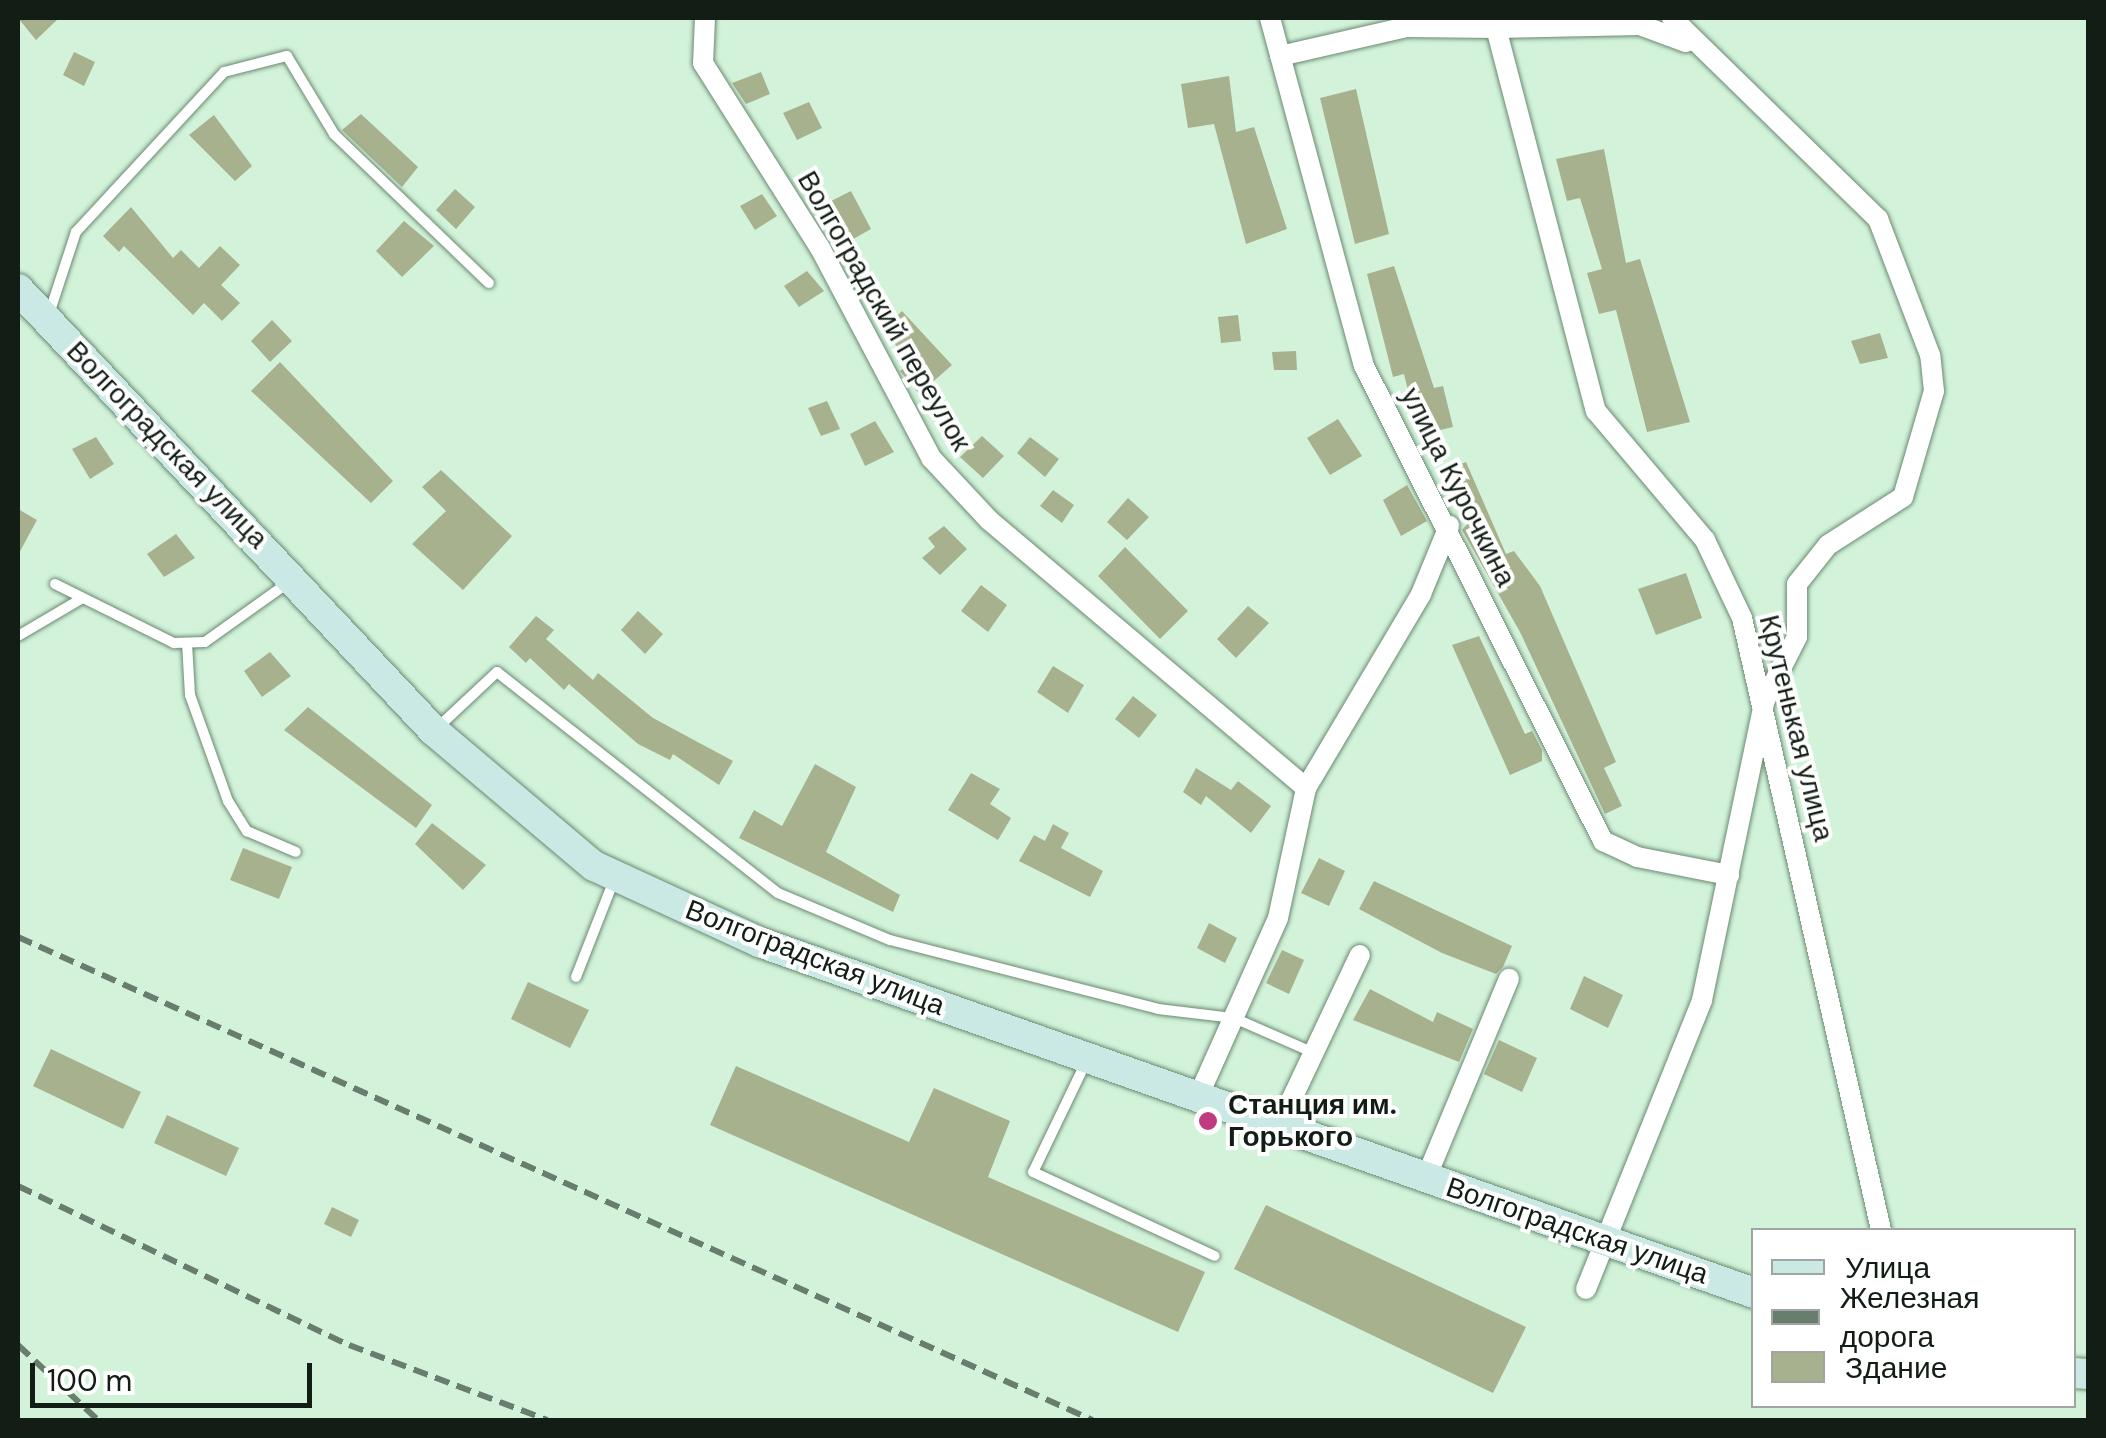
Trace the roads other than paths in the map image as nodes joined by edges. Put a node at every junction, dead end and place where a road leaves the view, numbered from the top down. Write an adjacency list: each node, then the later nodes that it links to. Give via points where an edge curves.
1 (705, 18): 19 (street, Волгоградский переулок, via 704,63 820,248 931,458 989,520)
2 (1270, 18): 7 (street, улица Курочкина)
3 (1672, 18): 6 (street)
4 (1412, 22): 5 (street); 7 (street)
5 (1496, 28): 6 (street, via 1640,25); 17 (street, Крутенькая улица, via 1596,411 1705,540 1742,618)
6 (1692, 46): 17 (street, via 1724,66 1878,220 1930,355 1934,391 1903,498 1828,546 1797,584 1797,637)
7 (1280, 56): 11 (street, улица Курочкина, via 1364,366)
8 (489, 284): 10 (lane, via 334,134 287,56 224,72 76,232)
9 (18, 289): 10 (main road, Волгоградская улица)
10 (47, 320): 12 (main road, Волгоградская улица)
11 (1449, 526): 19 (street, via 1421,594); 22 (street, улица Курочкина, via 1603,841 1637,857)
12 (294, 578): 16 (lane, via 205,642); 18 (main road, Волгоградская улица)
13 (54, 584): 14 (lane)
14 (81, 599): 15 (lane); 16 (lane)
15 (18, 636)
16 (187, 643): 20 (lane, via 190,695 228,801 246,831)
17 (1764, 702): 22 (street); 32 (street, Крутенькая улица)
18 (434, 731): 21 (main road, Волгоградская улица); 26 (lane, via 497,672 778,893 890,940 1158,1008)
19 (1306, 788): 26 (street, via 1278,918)
20 (296, 852)
21 (616, 876): 24 (lane); 28 (main road, Волгоградская улица, via 759,942)
22 (1728, 876): 33 (street, via 1702,1000)
23 (1360, 955): 27 (street)
24 (576, 977)
25 (1509, 979): 31 (street)
26 (1234, 1018): 27 (lane); 29 (street)
27 (1312, 1052): 30 (street)
28 (1088, 1058): 29 (main road, Волгоградская улица); 34 (lane, via 1032,1172)
29 (1198, 1098): 30 (main road, Волгоградская улица)
30 (1279, 1126): 31 (main road, Волгоградская улица)
31 (1426, 1178): 33 (main road, Волгоградская улица)
32 (1881, 1228)
33 (1605, 1241): 35 (street); 36 (main road, Волгоградская улица)
34 (1215, 1256)
35 (1586, 1289)
36 (1751, 1292)

